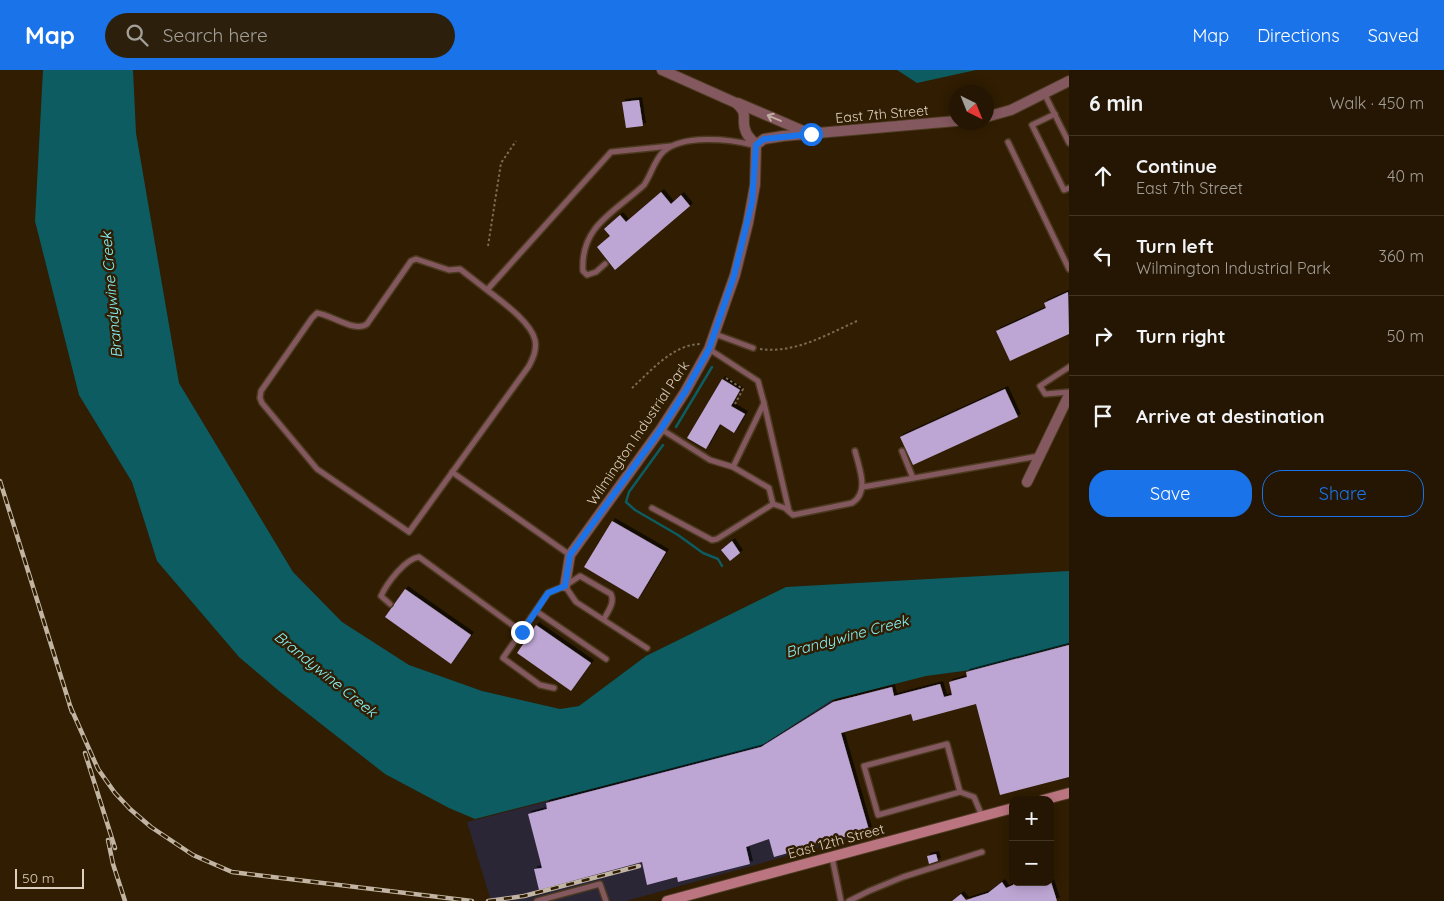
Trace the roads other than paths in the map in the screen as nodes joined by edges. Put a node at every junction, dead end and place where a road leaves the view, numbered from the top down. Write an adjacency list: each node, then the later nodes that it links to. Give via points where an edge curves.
1 (662, 70): 4 (street, East 7th Street)
2 (1069, 81): 3 (street)
3 (1044, 93): 5 (lane); 6 (street)
4 (736, 103): 8 (street, East 7th Street, one-way to 4); 11 (street, via 744,114 745,131)
5 (1054, 114): 10 (lane); 13 (lane, via 1032,126 1064,190)
6 (994, 115)
7 (949, 122): 8 (street, East 7th Street)
8 (811, 134): 11 (street, East 7th Street, via 764,139)
9 (1008, 142): 15 (lane)
10 (1069, 143)
11 (756, 145): 12 (lane, via 720,140); 17 (street, Wilmington Industrial Park, via 752,202 734,276)
12 (671, 146): 14 (lane, via 657,161 644,185 601,222 588,238 583,271 587,275 592,274); 16 (lane, via 611,152)
13 (1069, 188)
14 (605, 264)
15 (1069, 269)
16 (487, 290): 28 (lane, via 530,330 535,339 534,355); 28 (lane, via 460,269 449,270 416,259 364,326 358,328 317,313 261,391 262,403 317,469 409,532)
17 (715, 334): 18 (street, Wilmington Industrial Park); 19 (lane)
18 (710, 347): 22 (lane, via 758,380); 23 (street, Wilmington Industrial Park)
19 (753, 348)
20 (1069, 367): 21 (lane, via 1040,386 1045,394)
21 (1069, 394): 26 (street)
22 (764, 403): 27 (lane); 34 (lane)
23 (661, 429): 27 (lane, via 710,460); 35 (street, Wilmington Industrial Park)
24 (855, 451): 31 (lane)
25 (902, 451): 29 (lane)
26 (1039, 456): 29 (lane); 30 (street)
27 (734, 467): 32 (lane, via 769,488)
28 (452, 472): 35 (lane)
29 (913, 478): 31 (lane)
30 (1028, 482)
31 (863, 487): 34 (lane, via 852,503 793,514)
32 (773, 504): 33 (lane, via 712,540); 34 (lane)
33 (652, 508)
34 (789, 512)
35 (570, 555): 36 (street, Wilmington Industrial Park)
36 (565, 586): 38 (lane, via 548,593); 39 (lane, via 576,602); 39 (lane, via 580,576 611,594 612,605)
37 (390, 604): 40 (lane, via 381,596 383,590 404,565 419,558)
38 (536, 611): 40 (lane); 42 (lane)
39 (604, 619): 41 (lane)
40 (522, 632): 43 (lane, via 503,658 540,685)
41 (647, 648)
42 (606, 659)
43 (554, 688)
44 (960, 792): 44 (lane, via 946,744 864,766 878,815); 48 (lane, via 974,797)
45 (1069, 793): 46 (main road)
46 (1054, 797)
47 (1009, 809): 48 (main road, East 12th Street)
48 (982, 816): 50 (main road, East 12th Street)
49 (982, 852): 55 (lane, via 903,877)
50 (831, 857): 53 (main road, East 12th Street); 54 (lane)
51 (537, 901): 52 (lane, via 600,884)
52 (606, 901)
53 (667, 901)
54 (841, 901)
55 (849, 901)

